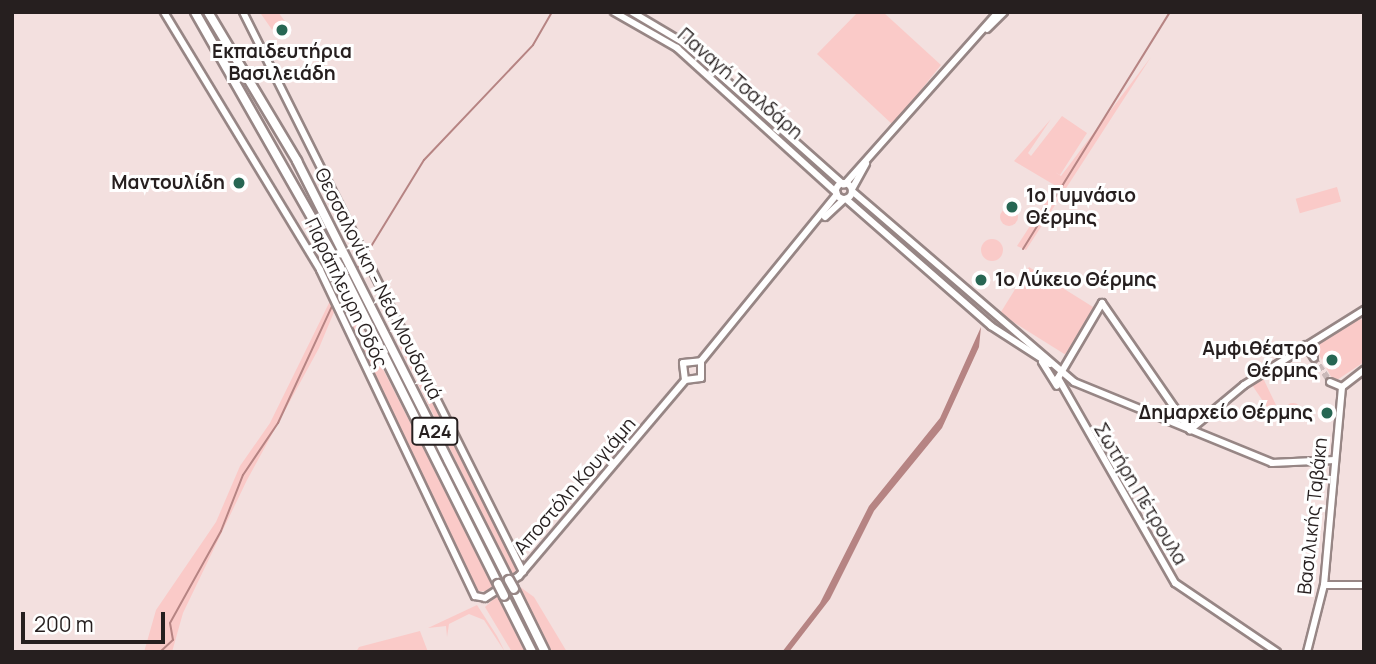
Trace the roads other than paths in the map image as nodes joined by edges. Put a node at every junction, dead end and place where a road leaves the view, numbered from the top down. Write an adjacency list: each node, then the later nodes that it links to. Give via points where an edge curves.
1 (164, 12): 14 (street, Παράπλευρη Οδός)
2 (195, 12): 11 (highway, Θεσσαλονίκη - Νέα Μουδανιά / Α24)
3 (208, 12): 38 (highway, Θεσσαλονίκη - Νέα Μουδανιά / Α24, bridge, via 351,264)
4 (243, 12): 31 (street, Παράπλευρη Οδός, via 269,54 313,160 370,259)
5 (614, 12): 12 (street, Παναγή Τσαλδάρη, via 682,51)
6 (632, 12): 10 (street, Παναγή Τσαλδάρη, via 684,43)
7 (998, 12): 9 (street)
8 (1004, 12): 9 (street)
9 (982, 32): 10 (street)
10 (848, 187): 12 (street); 13 (street); 21 (street, Παναγή Τσαλδάρη)
11 (300, 193): 14 (street); 37 (highway, Θεσσαλονίκη - Νέα Μουδανιά / Α24, bridge)
12 (837, 193): 13 (street, Παναγή Τσαλδάρη); 15 (street)
13 (845, 199): 15 (street); 20 (street, Παναγή Τσαλδάρη, via 985,321)
14 (283, 203): 35 (street, Παράπλευρη Οδός)
15 (820, 220): 19 (street)
16 (1364, 310): 17 (street)
17 (1306, 345): 18 (street); 28 (street)
18 (1314, 358)
19 (701, 361): 24 (street, via 701,378); 24 (street, via 683,363)
20 (1041, 361): 21 (street, Παναγή Τσαλδάρη); 26 (street, Σωτήρη Πέτρουλα)
21 (1051, 365): 23 (street, Παναγή Τσαλδάρη)
22 (1364, 370): 27 (street)
23 (1060, 372): 26 (street); 28 (street, Παναγή Τσαλδάρη); 28 (street, via 1102,303)
24 (685, 380): 30 (street, Αποστόλη Κουγιάμη)
25 (1331, 382): 27 (street)
26 (1058, 387): 39 (street, Σωτήρη Πέτρουλα, via 1175,583)
27 (1342, 387): 29 (street, Βασιλικής Ταβάκη)
28 (1191, 430): 29 (street, Παναγή Τσαλδάρη, via 1272,463)
29 (1335, 460): 33 (street, Βασιλικής Ταβάκη)
30 (531, 563): 31 (street); 32 (street, Αποστόλη Κουγιάμη)
31 (520, 564): 32 (street, Παράπλευρη Οδός)
32 (523, 572): 35 (street, Αποστόλη Κουγιάμη)
33 (1324, 585): 34 (street); 36 (street, Βασιλικής Ταβάκη)
34 (1364, 585)
35 (479, 598)
36 (1307, 650)
37 (532, 652)
38 (545, 652)
39 (1278, 652)

